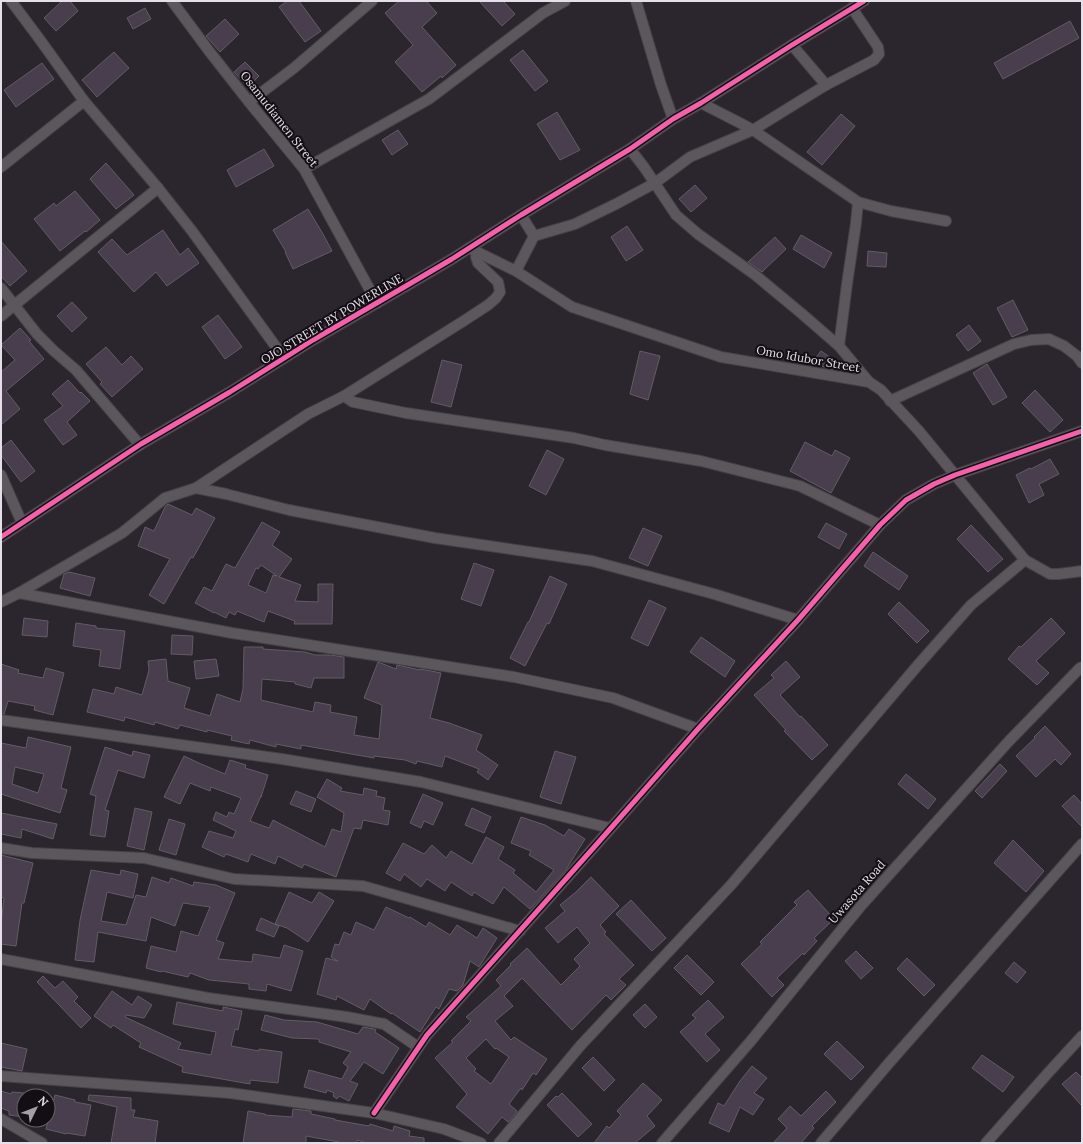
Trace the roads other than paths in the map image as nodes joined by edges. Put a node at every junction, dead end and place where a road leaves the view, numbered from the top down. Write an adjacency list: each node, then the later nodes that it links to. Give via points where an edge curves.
1 (11, 1): 10 (street)
2 (372, 1): 11 (street, via 294,68)
3 (565, 1): 17 (street, via 543,13 429,99)
4 (636, 1): 13 (street)
5 (864, 1): 7 (street, OJO STREET BY POWERLINE)
6 (176, 2): 11 (street, Osamudiamen Street)
7 (852, 8): 8 (street, OJO STREET BY POWERLINE); 9 (street, via 878,47 879,54 874,60)
8 (792, 45): 9 (street); 12 (street, OJO STREET BY POWERLINE)
9 (826, 85): 14 (street)
10 (84, 101): 16 (street); 19 (street)
11 (249, 102): 17 (street, Osamudiamen Street)
12 (701, 103): 13 (street, OJO STREET BY POWERLINE); 14 (street)
13 (674, 119): 15 (street, OJO STREET BY POWERLINE)
14 (753, 130): 18 (street, via 690,157); 20 (street)
15 (630, 149): 18 (street); 21 (street, OJO STREET BY POWERLINE)
16 (1, 167)
17 (304, 169): 27 (street, Osamudiamen Street)
18 (655, 183): 23 (street, via 575,224); 30 (street, via 676,215 754,274)
19 (158, 188): 28 (street); 31 (street)
20 (858, 202): 22 (street); 30 (street)
21 (521, 215): 23 (street); 24 (street, OJO STREET BY POWERLINE)
22 (946, 221)
23 (534, 236): 25 (street)
24 (473, 250): 25 (street, Omo Idubor Street); 27 (street, OJO STREET BY POWERLINE); 34 (street, via 478,263 498,282 500,292 496,298)
25 (516, 272): 33 (street, Omo Idubor Street, via 572,307 721,357)
26 (1, 288): 28 (street)
27 (377, 303): 31 (street, OJO STREET BY POWERLINE)
28 (15, 305): 29 (street); 37 (street, via 37,334 76,370)
29 (1, 316)
30 (839, 346): 33 (street)
31 (284, 358): 37 (street, OJO STREET BY POWERLINE)
32 (1082, 363): 35 (street, via 1064,346 1049,340 1031,340 1014,344)
33 (869, 382): 35 (street, Omo Idubor Street, via 881,390)
34 (344, 396): 40 (street, via 308,414); 42 (street, via 353,402 406,413 574,438 701,461 800,486)
35 (890, 401): 39 (street, Omo Idubor Street)
36 (1082, 431): 39 (street)
37 (140, 445): 41 (street, OJO STREET BY POWERLINE)
38 (1, 475): 41 (street)
39 (956, 475): 42 (street, via 906,500); 44 (street, Omo Idubor Street)
40 (196, 488): 46 (street, via 165,498 122,533); 48 (street, via 289,510 412,533 592,561)
41 (22, 523): 43 (street, OJO STREET BY POWERLINE)
42 (880, 525): 48 (street)
43 (1, 537)
44 (1025, 560): 45 (street, Omo Idubor Street, via 1050,574); 64 (street, via 971,605 731,885 581,1045)
45 (1082, 571)
46 (19, 593): 47 (street); 51 (street, via 232,633 514,677 613,698)
47 (1, 602)
48 (798, 620): 51 (street)
49 (1082, 667): 65 (street, Uwasota Road, via 1009,741 860,907 750,1042)
50 (1, 720): 52 (street, via 282,758 421,782)
51 (698, 729): 52 (street)
52 (610, 828): 55 (street)
53 (1082, 844): 66 (street)
54 (1, 848): 55 (street, via 32,853 144,858 234,879 363,886)
55 (520, 930): 58 (street)
56 (1, 959): 58 (street, via 208,998 384,1024)
57 (1081, 1039): 67 (street)
58 (418, 1047): 60 (street)
59 (1, 1076): 60 (street, via 230,1093)
60 (374, 1113): 63 (street, via 444,1129)
61 (1, 1119): 62 (street)
62 (42, 1143)
63 (481, 1143)
64 (499, 1143)
65 (662, 1143)
66 (821, 1143)
67 (986, 1143)

